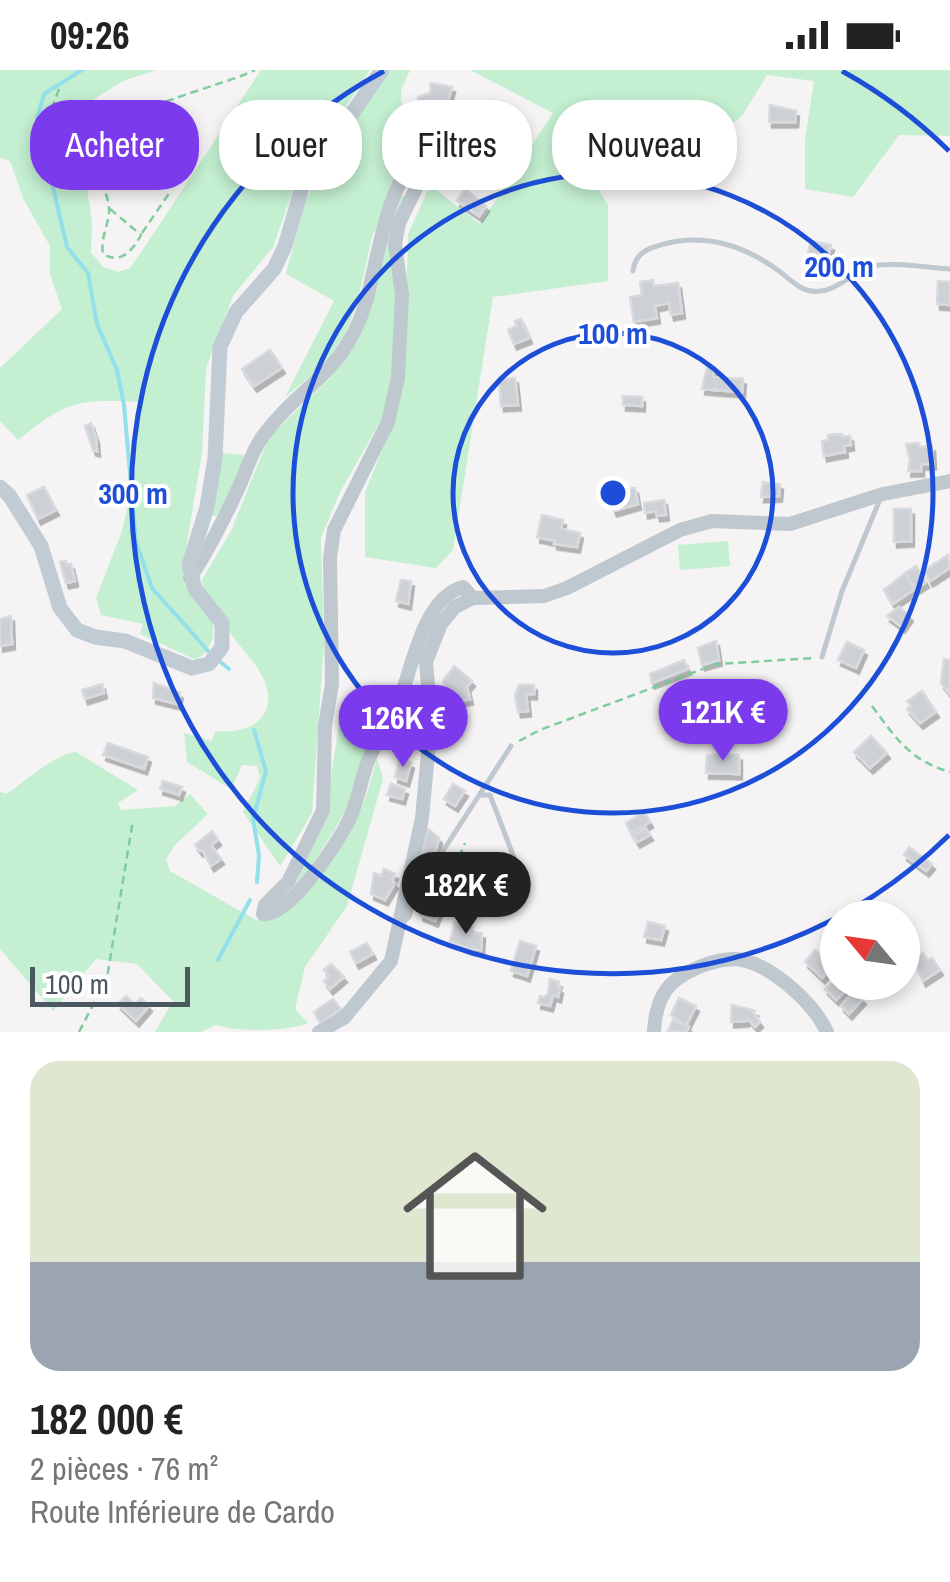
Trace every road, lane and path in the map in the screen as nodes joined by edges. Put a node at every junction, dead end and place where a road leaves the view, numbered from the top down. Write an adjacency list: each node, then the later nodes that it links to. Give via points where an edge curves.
1 (254, 70): 5 (path)
2 (382, 70): 15 (main road, via 303,184 274,268 226,328 215,458)
3 (59, 89): 4 (path)
4 (55, 100)
5 (169, 100)
6 (104, 190): 8 (path)
7 (170, 192): 9 (path)
8 (110, 209): 9 (path); 9 (path, via 102,254 127,254)
9 (141, 234)
10 (950, 269): 11 (lane, via 876,265 814,292 741,248 701,239 642,252)
11 (633, 271)
12 (950, 482): 14 (street)
13 (0, 487): 15 (main road, via 41,546 60,608 77,630 192,668 209,664 222,647 222,624)
14 (882, 494): 16 (street, via 790,524 712,521 544,596); 17 (lane)
15 (190, 578): 16 (street, via 262,436 333,367 352,338 384,220 415,162 422,176 394,244 402,295 398,378 388,422 334,530 330,558 332,684 323,810 288,882 263,914 278,912 306,884 348,821 422,631 454,590 463,587)
16 (473, 598): 28 (street, via 441,624 426,662 431,721 422,818)
17 (822, 657): 19 (path, via 716,664)
18 (872, 706): 20 (path, via 920,762)
19 (511, 746): 21 (lane)
20 (950, 772)
21 (479, 796): 25 (lane); 27 (lane, via 490,795 516,863)
22 (133, 820): 29 (path, via 107,978)
23 (464, 843): 24 (path)
24 (459, 857)
25 (425, 879): 26 (path, via 440,887); 28 (lane, via 410,917)
26 (447, 881)
27 (508, 885)
28 (400, 924): 30 (street, via 385,969 344,1018)
29 (79, 1032)
30 (319, 1032)
31 (654, 1032): 32 (street, via 660,1002 683,972 741,959 762,966 792,991)
32 (827, 1032)

